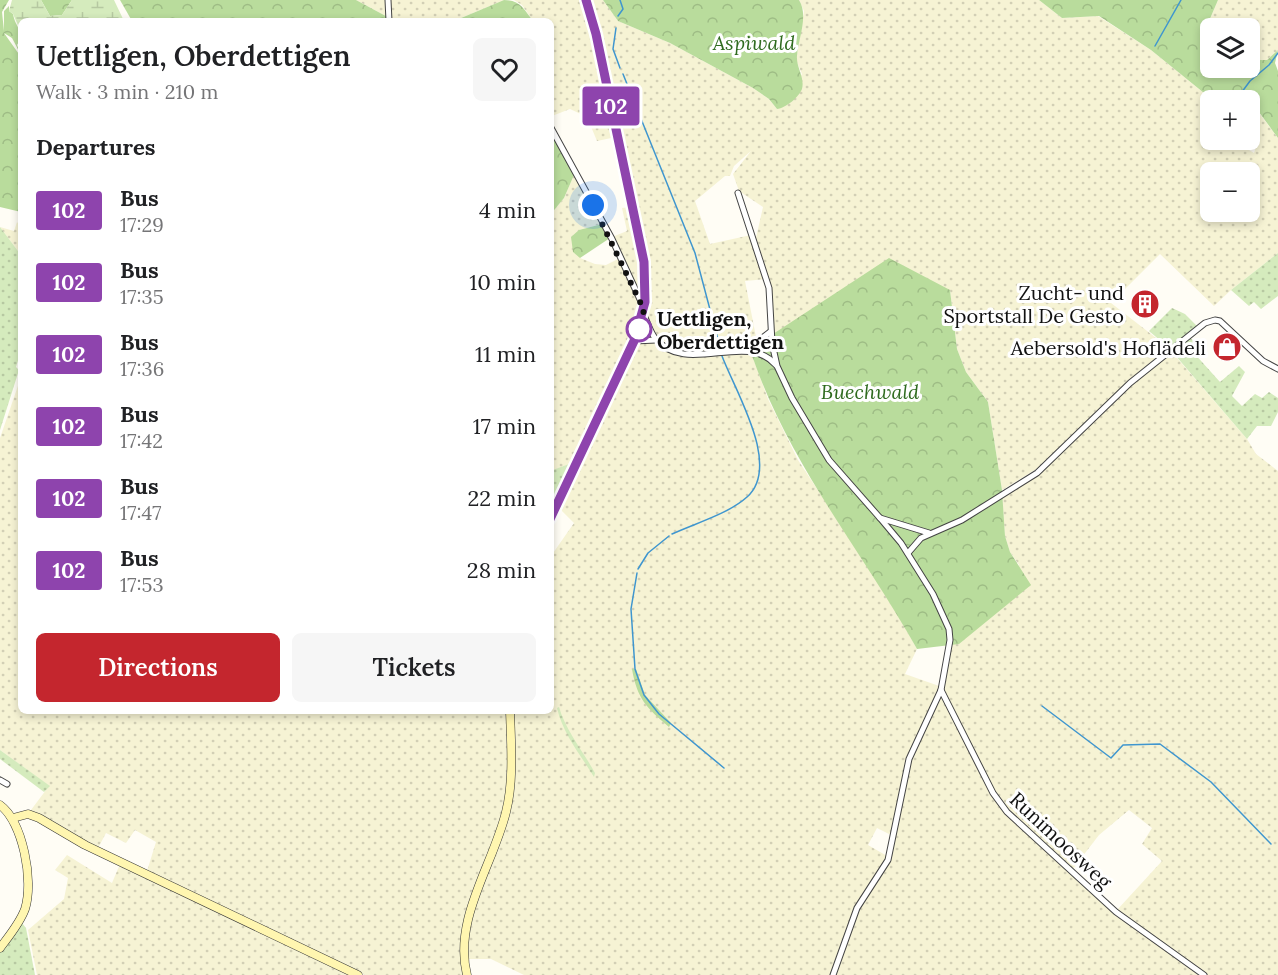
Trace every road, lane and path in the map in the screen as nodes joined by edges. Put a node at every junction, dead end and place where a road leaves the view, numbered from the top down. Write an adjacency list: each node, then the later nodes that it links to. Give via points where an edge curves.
1 (388, 0): 3 (street)
2 (586, 0): 6 (main road, via 644,262)
3 (389, 18)
4 (554, 133): 6 (street, via 612,239)
5 (738, 193): 7 (street, via 769,288)
6 (644, 311): 8 (street); 9 (main road)
7 (770, 332): 10 (street); 11 (street)
8 (656, 340): 9 (street); 10 (street, via 678,351 721,354)
9 (634, 341): 13 (main road)
10 (746, 350): 11 (street, via 766,356)
11 (777, 366): 14 (street, via 829,460)
12 (1278, 369): 15 (street, via 1263,361 1220,321 1205,322 1130,383 1037,472 973,514)
13 (554, 511)
14 (880, 518): 15 (street); 16 (street)
15 (929, 533): 16 (street, via 915,542)
16 (908, 553): 17 (street, via 936,599 950,633)
17 (941, 690): 26 (street, via 909,759 888,860 857,908); 27 (street, Runimoosweg, via 993,793 1007,812 1116,912)
18 (510, 714): 25 (main road, via 508,801 469,916 465,937)
19 (0, 780): 20 (street)
20 (7, 784)
21 (0, 805): 22 (main road)
22 (13, 818): 23 (main road, via 23,850 27,896 21,918); 24 (main road, via 34,816 167,885)
23 (0, 948)
24 (358, 975)
25 (467, 975)
26 (833, 975)
27 (1204, 975)

